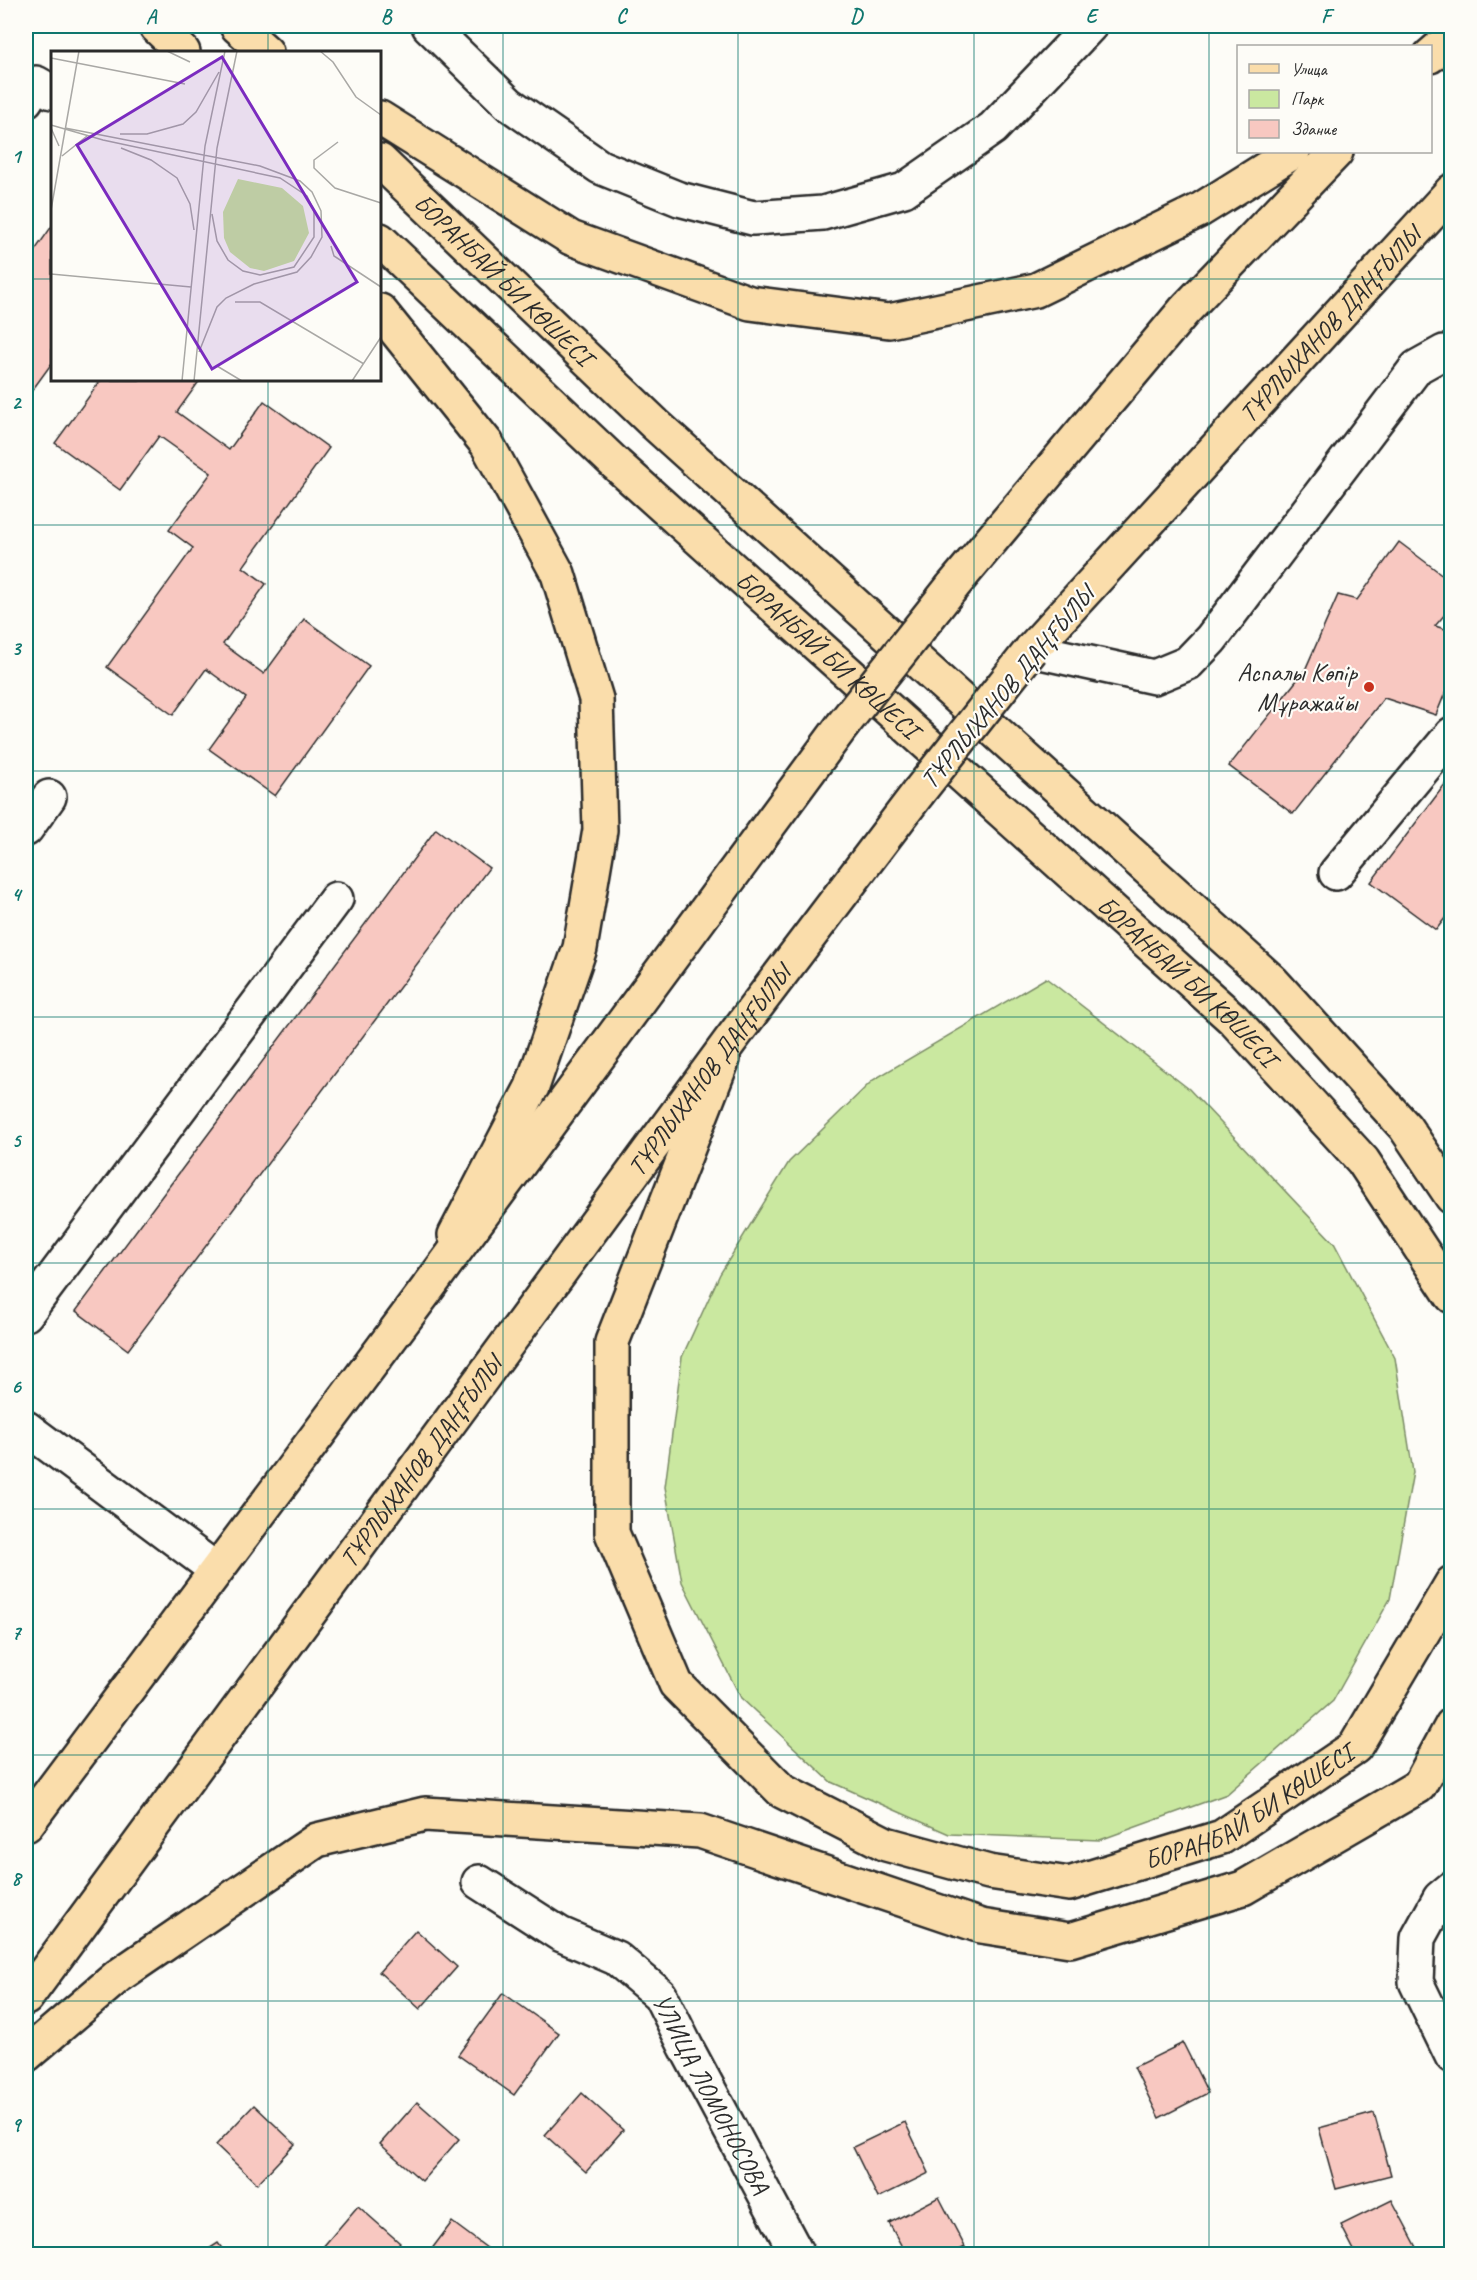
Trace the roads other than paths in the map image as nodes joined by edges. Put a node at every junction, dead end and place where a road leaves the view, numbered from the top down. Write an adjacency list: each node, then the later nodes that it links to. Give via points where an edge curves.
1 (156, 26): 6 (main road)
2 (429, 26): 3 (street, via 509,104 600,167 679,199 753,218 823,213 904,190 993,128)
3 (1082, 28)
4 (1452, 37): 8 (main road)
5 (250, 38): 7 (main road)
6 (182, 51)
7 (274, 51)
8 (1432, 55)
9 (51, 91): 10 (street, via 36,83)
10 (26, 100)
11 (381, 119): 12 (main road, via 571,238 750,303 890,321 1036,290 1200,210)
12 (1291, 153)
13 (1335, 153): 27 (main road, bridge, via 1184,311 952,587 842,726)
14 (381, 162): 26 (main road, БОРАНБАЙ БИ КӨШЕСІ, via 655,424 1272,981 1405,1127)
15 (1452, 191): 19 (main road, ТҰРЛЫХАНОВ ДАҢҒЫЛЫ)
16 (381, 241): 28 (main road, БОРАНБАЙ БИ КӨШЕСІ, via 617,465 1233,1019 1363,1161)
17 (381, 311): 27 (main road, via 487,444 558,574 596,699 600,830 580,948 532,1087)
18 (1452, 353): 19 (street, via 1444,352 1417,367 1218,630 1188,663 1154,677)
19 (1031, 650): 25 (main road, ТҰРЛЫХАНОВ ДАҢҒЫЛЫ, bridge)
20 (1452, 734): 23 (street)
21 (49, 796): 22 (street)
22 (26, 829)
23 (1336, 873)
24 (336, 899): 29 (street)
25 (730, 1041): 32 (main road, БОРАНБАЙ БИ КӨШЕСІ, via 612,1342 612,1533 676,1684 782,1791 886,1844 989,1872 1069,1884 1222,1837 1355,1747); 37 (main road, ТҰРЛЫХАНОВ ДАҢҒЫЛЫ)
26 (1452, 1197)
27 (427, 1289): 31 (main road)
28 (1452, 1296)
29 (26, 1314)
30 (26, 1428): 31 (street)
31 (215, 1569): 34 (main road)
32 (1452, 1583)
33 (1452, 1725): 38 (main road, via 1419,1786 1243,1888 1070,1940 981,1926 700,1831 425,1814 317,1840 118,1976)
34 (26, 1825)
35 (479, 1882): 40 (street, УЛИЦА ЛОМОНОСОВА, via 560,1934 616,1958 660,1995)
36 (1446, 1893): 39 (street, via 1418,1938 1416,1982)
37 (26, 1998)
38 (26, 2055)
39 (1452, 2056)
40 (797, 2254)

